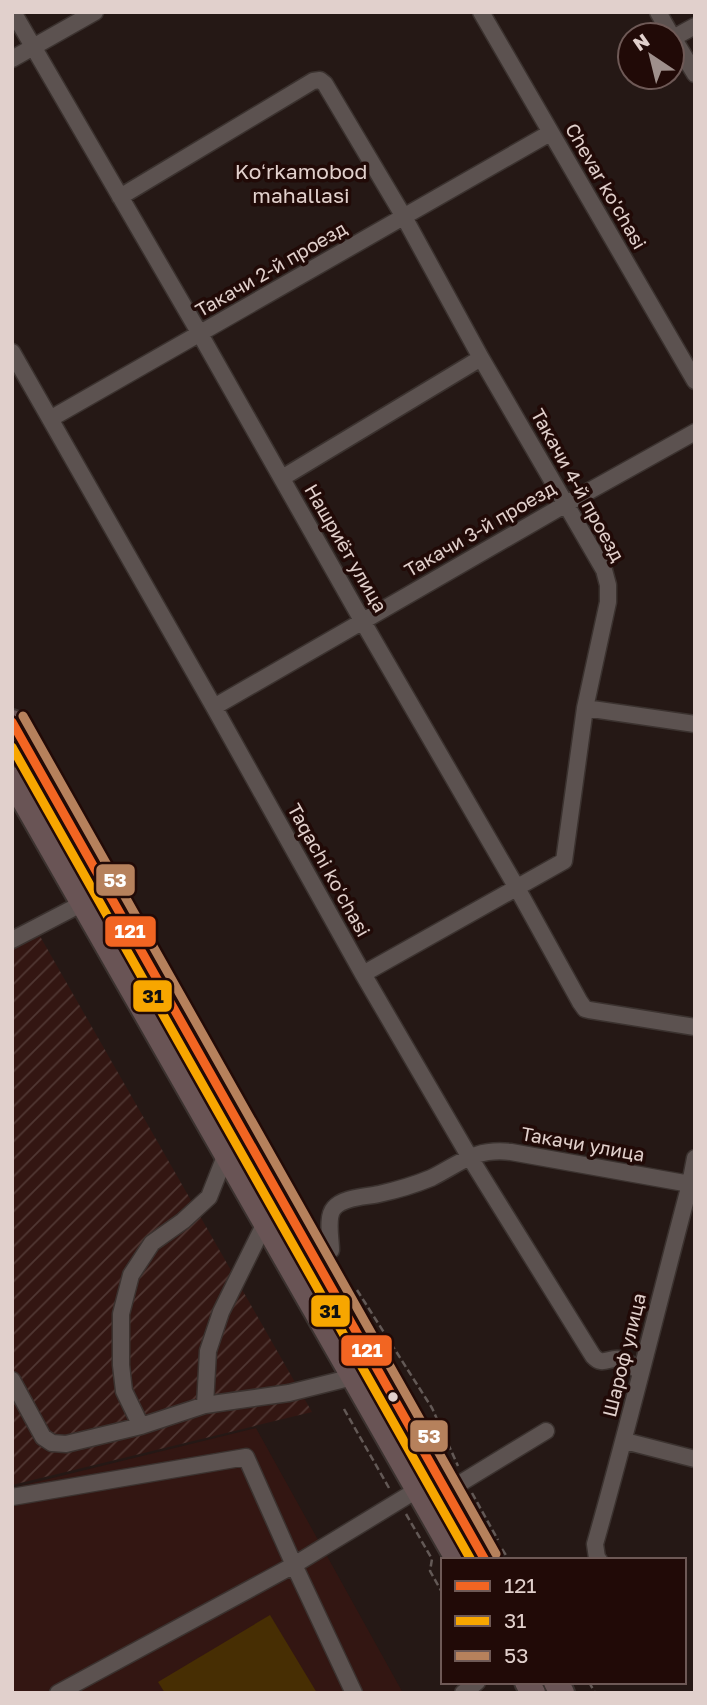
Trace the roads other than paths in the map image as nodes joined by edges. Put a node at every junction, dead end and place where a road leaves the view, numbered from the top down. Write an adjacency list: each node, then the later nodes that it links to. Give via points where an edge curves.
1 (13, 12): 4 (street, Нашриёт улица)
2 (95, 12): 4 (street)
3 (481, 12): 6 (street, Chevar ko'chasi)
4 (33, 48): 5 (street); 7 (street, Нашриёт улица)
5 (12, 59)
6 (550, 133): 8 (street, Такачи 2-й проезд); 12 (street, Chevar ko'chasi)
7 (120, 197): 8 (street, Такачи 4-й проезд, via 320,80); 9 (street, Нашриёт улица)
8 (404, 217): 9 (street, Такачи 2-й проезд); 11 (street, Такачи 4-й проезд)
9 (200, 334): 13 (street, Такачи 2-й проезд); 15 (street, Нашриёт улица)
10 (12, 352): 13 (street, Taqachi koʻchasi)
11 (481, 358): 15 (street); 16 (street, Такачи 4-й проезд)
12 (695, 381)
13 (50, 419): 18 (street, Taqachi koʻchasi)
14 (695, 432): 16 (street, Такачи 3-й проезд)
15 (282, 478): 17 (street, Нашриёт улица)
16 (566, 503): 17 (street, Такачи 3-й проезд); 19 (street, Такачи 4-й проезд, via 608,585)
17 (363, 622): 18 (street, Такачи 3-й проезд); 23 (street, Нашриёт улица)
18 (214, 707): 26 (street, Taqachi koʻchasi)
19 (585, 708): 21 (street); 23 (street, Такачи 4-й проезд, via 564,861)
20 (12, 722): 28 (highway)
21 (695, 724)
22 (12, 779): 24 (highway)
23 (517, 888): 26 (street, Такачи 4-й проезд); 27 (street, Нашриёт улица, via 585,1009)
24 (83, 903): 25 (street); 29 (highway)
25 (12, 940)
26 (363, 974): 31 (street, Taqachi koʻchasi)
27 (695, 1027)
28 (207, 1069): 29 (highway); 35 (highway)
29 (185, 1082): 30 (highway)
30 (226, 1154): 34 (highway); 40 (street, via 209,1197 152,1243 131,1275 121,1314 121,1364 124,1391)
31 (469, 1156): 33 (street, Такачи улица, via 510,1152); 35 (street, via 430,1178 334,1208 329,1219 331,1250); 36 (street, Taqachi koʻchasi, via 593,1356 602,1362 624,1360)
32 (695, 1158): 33 (street, Шароф улица)
33 (690, 1184): 36 (street, Шароф улица)
34 (265, 1223): 37 (highway); 39 (street, via 221,1312 208,1351)
35 (315, 1260): 44 (highway)
36 (640, 1372): 42 (street, Шароф улица)
37 (353, 1377): 39 (street, via 289,1393); 44 (highway)
38 (12, 1380): 40 (street, via 43,1437 52,1443 66,1444)
39 (205, 1405): 40 (street)
40 (141, 1426)
41 (546, 1431): 44 (street)
42 (625, 1441): 43 (street); 48 (street, Шароф улица, via 595,1544)
43 (695, 1459)
44 (442, 1485): 46 (highway); 47 (highway); 49 (street)
45 (12, 1497): 49 (street, via 246,1457)
46 (458, 1558)
47 (484, 1558)
48 (597, 1558)
49 (294, 1565): 50 (street); 51 (street)
50 (58, 1693)
51 (354, 1693)

